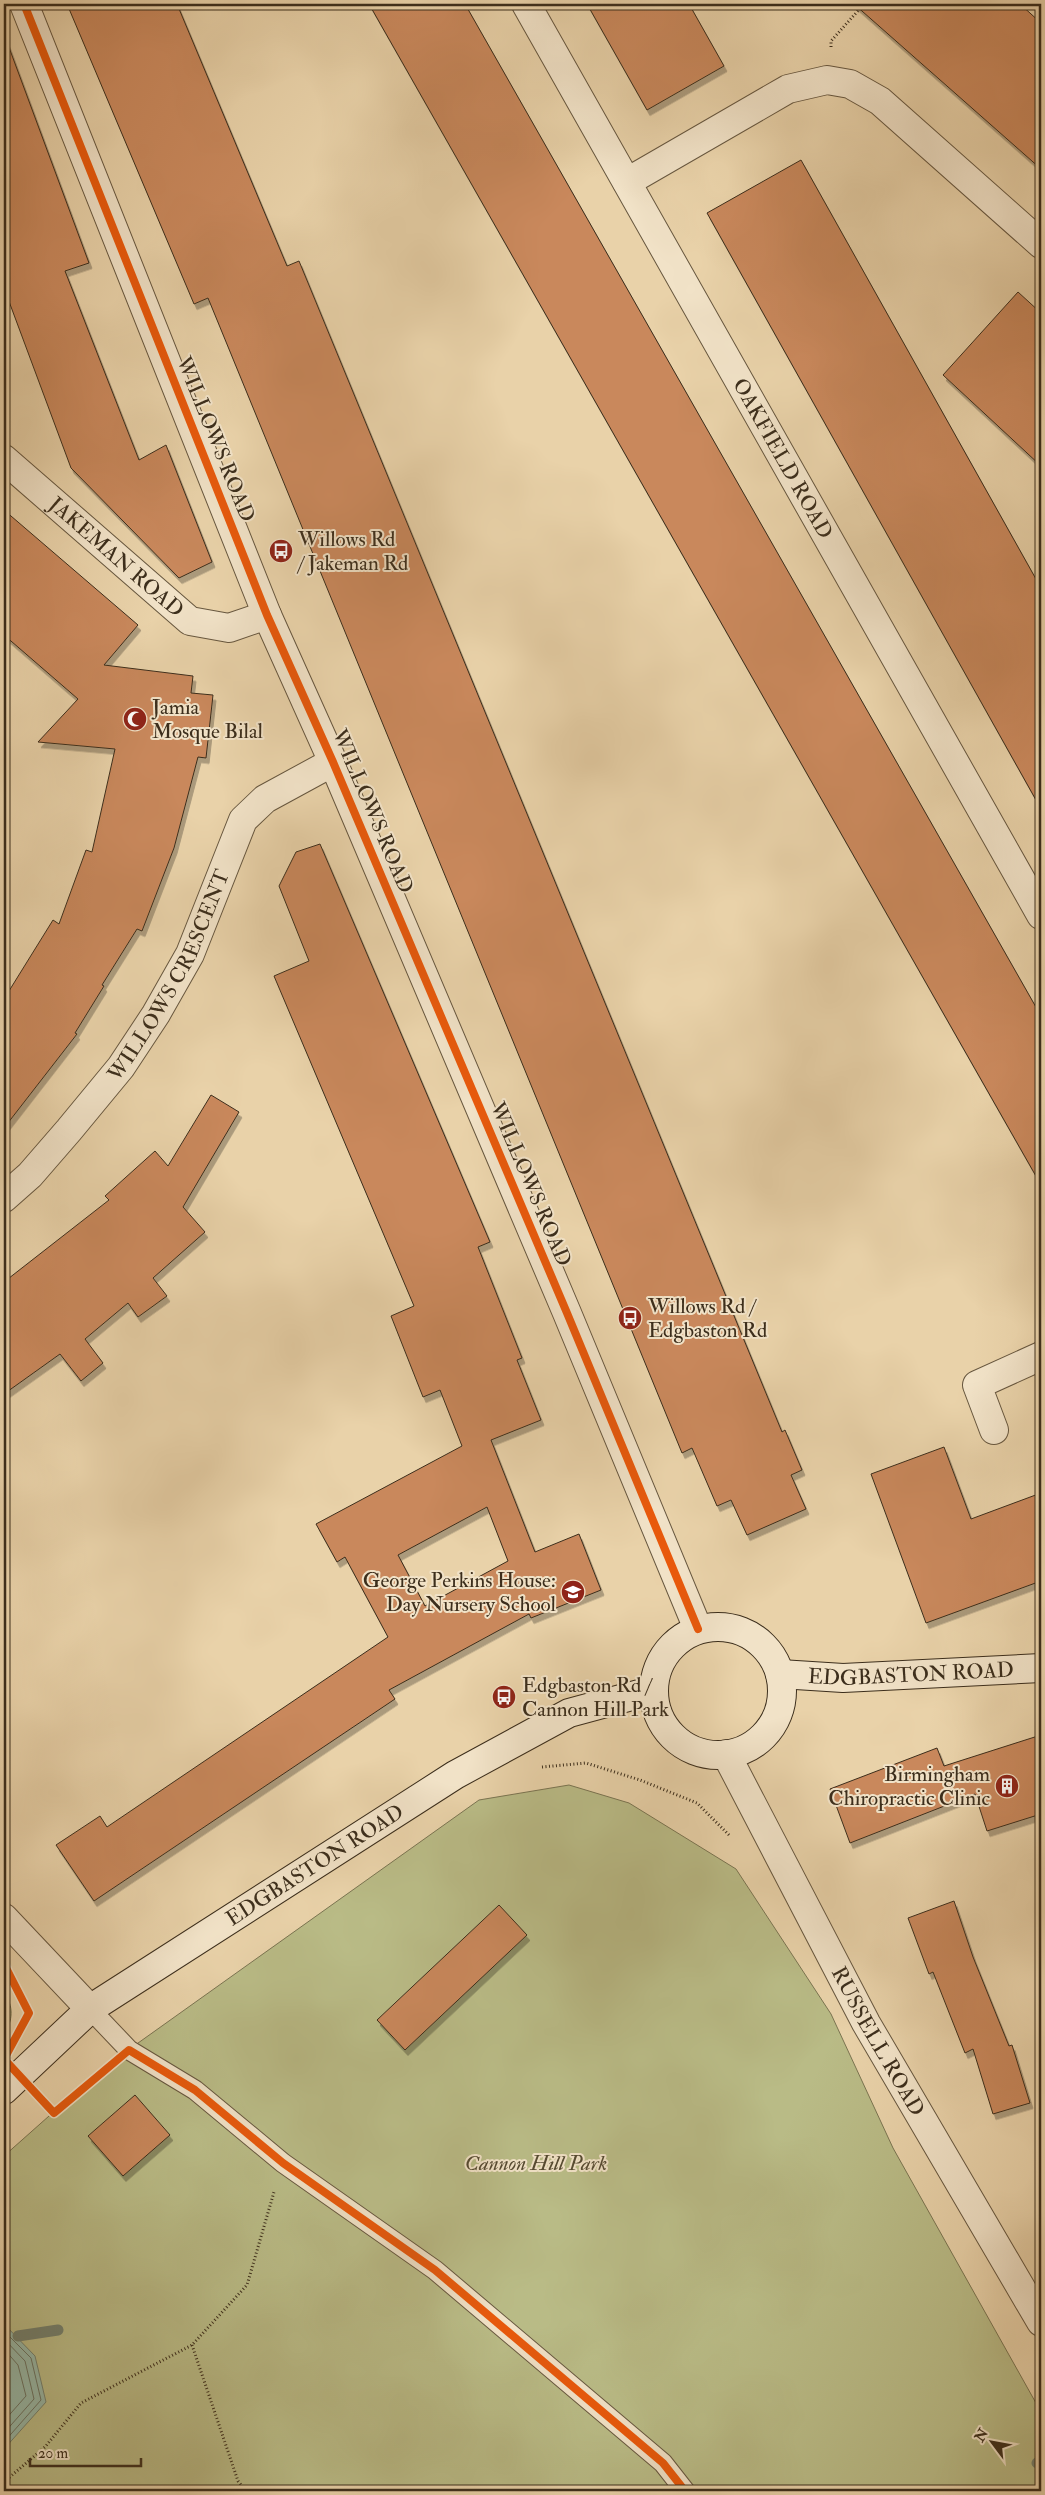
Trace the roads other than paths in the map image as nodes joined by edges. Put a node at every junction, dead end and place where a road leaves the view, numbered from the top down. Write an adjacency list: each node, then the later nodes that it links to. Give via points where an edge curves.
1 (24, 4): 6 (street, WILLOWS ROAD)
2 (526, 4): 3 (street, OAKFIELD ROAD)
3 (627, 182): 4 (street, via 788,89 827,80 850,84 880,101); 8 (street, OAKFIELD ROAD)
4 (1041, 244)
5 (4, 459): 6 (street, JAKEMAN ROAD, via 190,621 229,628)
6 (267, 615): 7 (street, WILLOWS ROAD)
7 (333, 762): 9 (street, WILLOWS CRESCENT, via 265,800 243,820 190,954 156,1014 121,1067 75,1123 30,1175); 12 (street, WILLOWS ROAD)
8 (1041, 915)
9 (4, 1198)
10 (1041, 1356): 11 (street, via 977,1385)
11 (994, 1430)
12 (698, 1630): 14 (street, via 719,1626 741,1630 754,1637 770,1653); 15 (street, via 675,1642 662,1659)
13 (1041, 1668): 14 (street, EDGBASTON ROAD, via 843,1678)
14 (780, 1674): 16 (street, via 782,1698 775,1720 762,1738 742,1750)
15 (654, 1690): 16 (street, via 658,1712 668,1731 687,1747 708,1754); 18 (street, EDGBASTON ROAD, via 569,1713 454,1775)
16 (726, 1754): 20 (street, RUSSELL ROAD, via 866,2023)
17 (4, 1918): 18 (street)
18 (90, 2009): 19 (street, EDGBASTON ROAD); 21 (lane, via 129,2050 195,2090 283,2163 435,2270 663,2463)
19 (4, 2090)
20 (1041, 2322)
21 (685, 2491)

